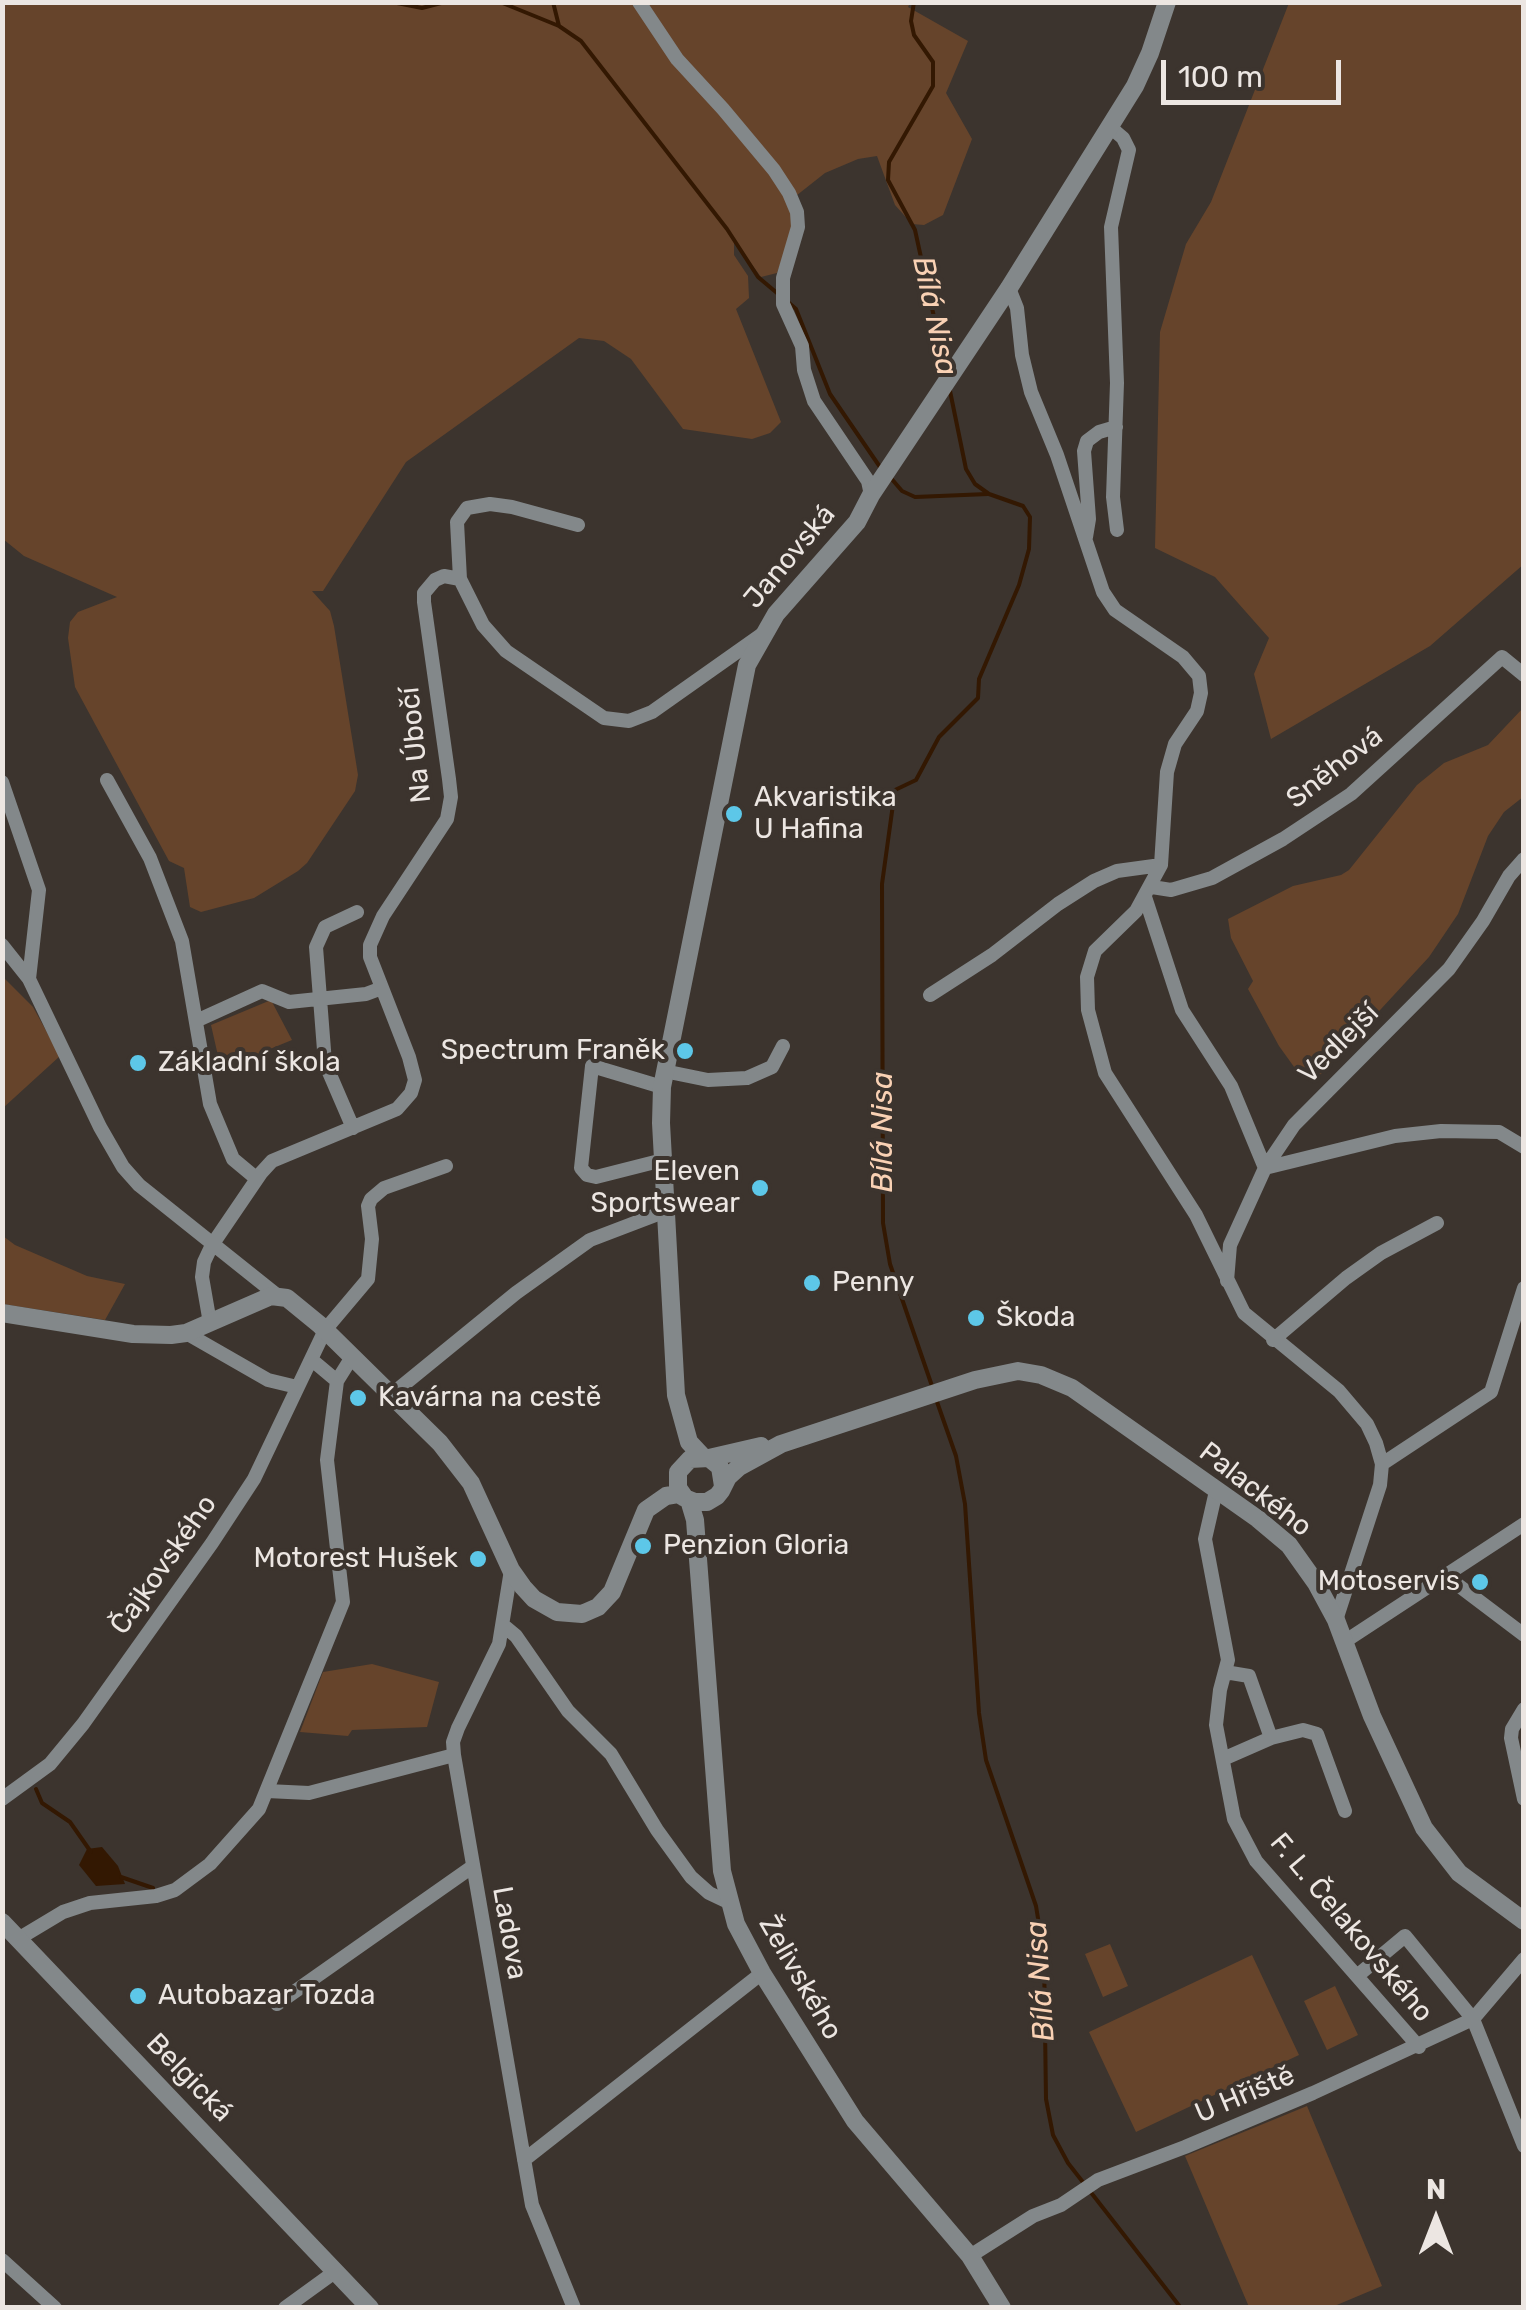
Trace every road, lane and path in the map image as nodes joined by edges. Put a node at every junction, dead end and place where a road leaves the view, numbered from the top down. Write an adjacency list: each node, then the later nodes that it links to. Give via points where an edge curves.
1 (639, 2): 6 (street, via 677,59 789,193 798,227 782,278 783,304 802,346 809,389)
2 (1166, 2): 3 (street, Janovská, via 1150,53)
3 (1110, 127): 4 (street, Janovská); 5 (street, via 1129,150 1110,226)
4 (1010, 288): 6 (street, Janovská); 9 (street, via 1031,392)
5 (1116, 427): 8 (street); 9 (street, via 1098,432 1084,451)
6 (874, 490): 11 (street, Janovská, via 838,548)
7 (578, 525): 10 (street, via 512,507 467,508 457,522)
8 (1117, 530)
9 (1085, 541): 17 (street, via 1116,610 1199,676 1197,710 1167,772)
10 (460, 579): 11 (street, via 506,652 618,722 652,712); 22 (street, Na Úbočí, via 444,576 424,593 451,798 446,819 370,945)
11 (761, 636): 27 (street, Janovská, via 747,665)
12 (1524, 675): 18 (street, Sněhová, via 1502,657 1351,794 1212,878)
13 (108, 780): 25 (street, via 150,858 182,941)
14 (2, 782): 15 (street)
15 (8, 814): 21 (street, via 25,842 38,890)
16 (1524, 859): 32 (street, Vedlejší, via 1449,968 1294,1124)
17 (1161, 865): 18 (street); 23 (street, via 1117,871 1094,882)
18 (1148, 892): 32 (street, via 1182,1010 1231,1086); 37 (street, via 1094,951 1088,1010 1105,1074 1196,1215)
19 (357, 912): 24 (street, via 318,937)
20 (2, 945): 21 (street)
21 (29, 979): 36 (street, via 113,1153 139,1185)
22 (382, 988): 24 (street); 28 (street, Na Úbočí, via 414,1080 398,1109)
23 (930, 995)
24 (320, 999): 25 (street, via 286,1002 266,990); 28 (street, via 325,1062)
25 (196, 1020): 33 (street, via 210,1104 232,1159)
26 (783, 1046): 27 (street, via 772,1067 748,1078)
27 (663, 1079): 30 (street, Janovská); 30 (street, via 592,1066 581,1168 596,1177)
28 (353, 1128): 33 (street, Na Úbočí, via 272,1161)
29 (1524, 1147): 32 (street, via 1498,1132 1426,1133)
30 (663, 1160): 34 (street, Janovská)
31 (446, 1166): 42 (street, Čajkovského, via 371,1198 368,1279)
32 (1265, 1168): 37 (street, Vedlejší, via 1230,1245)
33 (257, 1179): 36 (street, Na Úbočí)
34 (666, 1211): 45 (street, Janovská); 50 (street, via 590,1240)
35 (1437, 1223): 44 (street, via 1381,1253)
36 (212, 1245): 39 (street); 41 (street, via 202,1277)
37 (1226, 1282): 44 (street, via 1244,1314)
38 (1524, 1288): 53 (street, via 1491,1392)
39 (278, 1296): 41 (street); 42 (street)
40 (2, 1313): 43 (street, via 152,1336)
41 (210, 1323): 43 (street)
42 (325, 1330): 46 (street); 47 (street, Čajkovského)
43 (186, 1333): 49 (street, via 268,1380)
44 (1273, 1340): 53 (street, via 1339,1391 1366,1424)
45 (672, 1341): 52 (street, Janovská, via 679,1413 689,1442); 54 (street, Janovská, via 668,1406)
46 (352, 1357): 48 (street); 50 (street)
47 (312, 1360): 48 (street); 49 (street, Čajkovského)
48 (337, 1380): 72 (street, via 327,1460 344,1602)
49 (297, 1387): 73 (street, Čajkovského, via 254,1479 212,1544 61,1751)
50 (391, 1396): 60 (street, via 471,1483)
51 (781, 1444): 52 (street, Palackého); 55 (street, Palackého, via 1002,1372 1032,1372 1072,1388); 56 (street, Palackého, via 739,1466)
52 (706, 1458): 54 (street, via 690,1459); 56 (street, via 720,1466)
53 (1382, 1464): 63 (street, via 1373,1513)
54 (679, 1470): 57 (street, via 678,1488); 59 (street, via 644,1498)
55 (1216, 1491): 63 (street, Palackého, via 1289,1545); 67 (street, F. L. Čelakovského, via 1205,1539)
56 (718, 1493): 57 (street, via 701,1503); 62 (street, Želivského, via 706,1538)
57 (687, 1499): 59 (street, via 675,1494 654,1502); 62 (street, Želivského, via 695,1520)
58 (1524, 1524): 61 (street)
59 (632, 1538): 60 (street, via 612,1592 582,1614 546,1608)
60 (511, 1570): 64 (street, Ladova)
61 (1446, 1576): 65 (street); 66 (street)
62 (703, 1617): 77 (street, Želivského)
63 (1336, 1620): 66 (street, Palackého)
64 (504, 1626): 70 (street, Ladova, via 458,1728); 77 (street, via 568,1711 611,1754 690,1877)
65 (1524, 1635)
66 (1344, 1642): 78 (street, Palackého, via 1424,1828 1459,1873)
67 (1225, 1672): 69 (street, via 1250,1676); 71 (street, F. L. Čelakovského, via 1216,1724)
68 (1524, 1709): 74 (street, via 1512,1738)
69 (1271, 1738): 71 (street); 75 (street, via 1304,1730 1317,1734)
70 (454, 1755): 72 (street, via 309,1793); 76 (street, Ladova)
71 (1223, 1759): 83 (street, F. L. Čelakovského, via 1234,1819 1256,1861)
72 (267, 1791): 80 (street, via 210,1864 176,1890 90,1903)
73 (2, 1799)
74 (1524, 1799)
75 (1346, 1811)
76 (472, 1867): 84 (street); 88 (street, Ladova)
77 (728, 1902): 82 (street, Želivského)
78 (1524, 1921)
79 (2, 1922): 80 (street, Belgická)
80 (18, 1938): 91 (street, Belgická)
81 (1524, 1959): 85 (street, U Hřiště)
82 (762, 1973): 88 (street); 89 (street, Želivského, via 854,2120)
83 (1357, 1976): 85 (street, via 1405,1936); 86 (street, F. L. Čelakovského)
84 (277, 2004)
85 (1473, 2019): 86 (street, U Hřiště); 87 (street)
86 (1419, 2046): 89 (street, U Hřiště, via 1098,2180)
87 (1524, 2146)
88 (524, 2160): 95 (street, Ladova, via 532,2205)
89 (970, 2256): 96 (street, Želivského)
90 (2, 2260): 92 (street)
91 (336, 2271): 93 (street); 94 (street, Belgická)
92 (55, 2308)
93 (285, 2308)
94 (370, 2308)
95 (574, 2308)
96 (1002, 2308)

